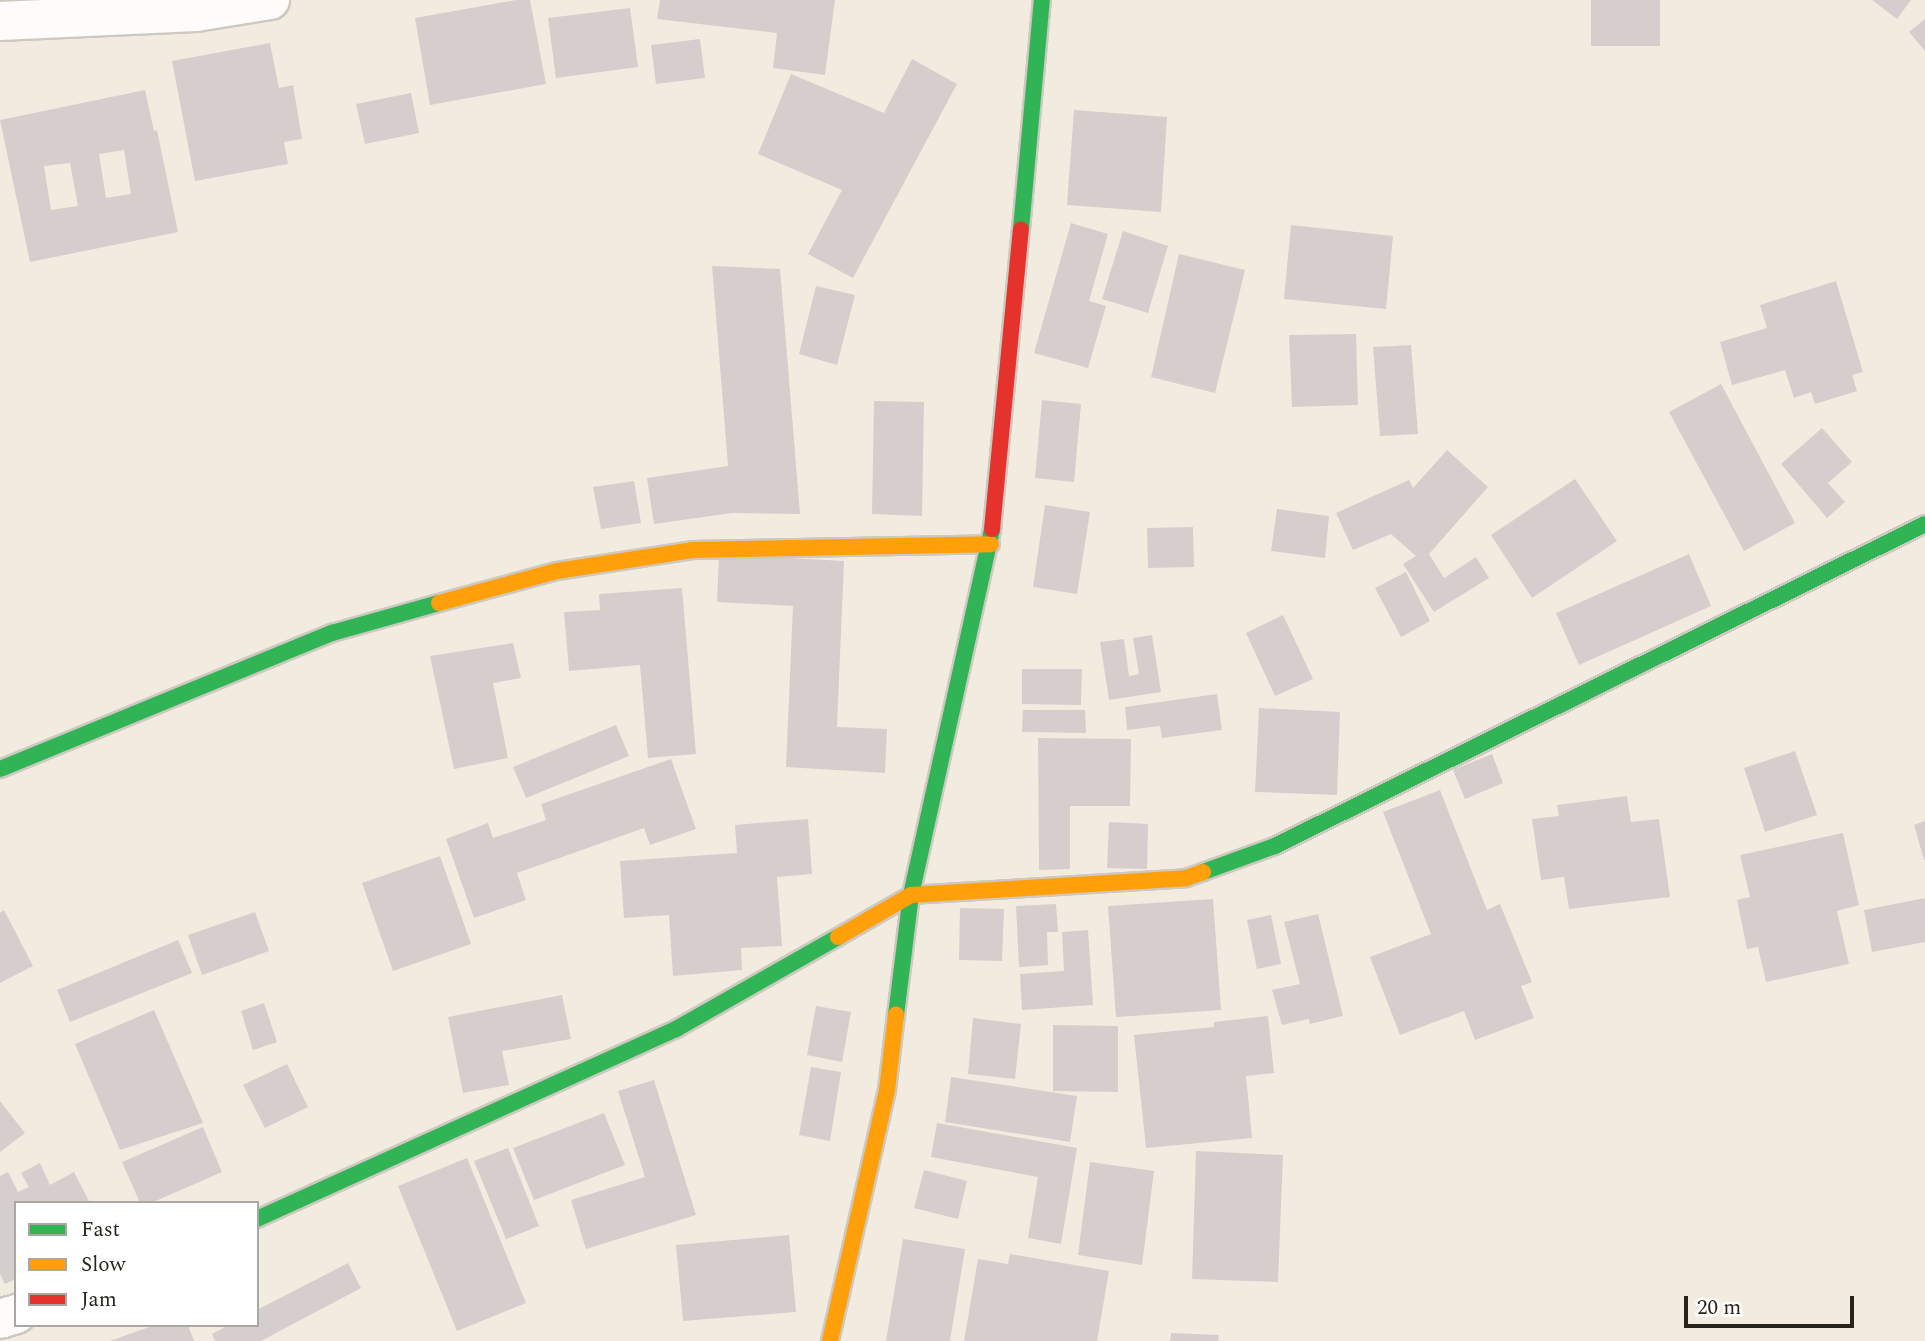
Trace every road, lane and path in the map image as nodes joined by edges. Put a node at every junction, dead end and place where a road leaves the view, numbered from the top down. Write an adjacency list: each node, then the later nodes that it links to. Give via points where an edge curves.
1 (270, 0): 3 (street, via 196,12)
2 (1042, 0): 5 (street)
3 (0, 21)
4 (1925, 524): 7 (street, via 1275,846 1186,878)
5 (990, 544): 6 (street, via 692,550 556,571 332,633); 7 (street)
6 (0, 769)
7 (911, 895): 8 (street, via 676,1030); 9 (street, via 887,1090)
8 (259, 1218)
9 (830, 1341)

